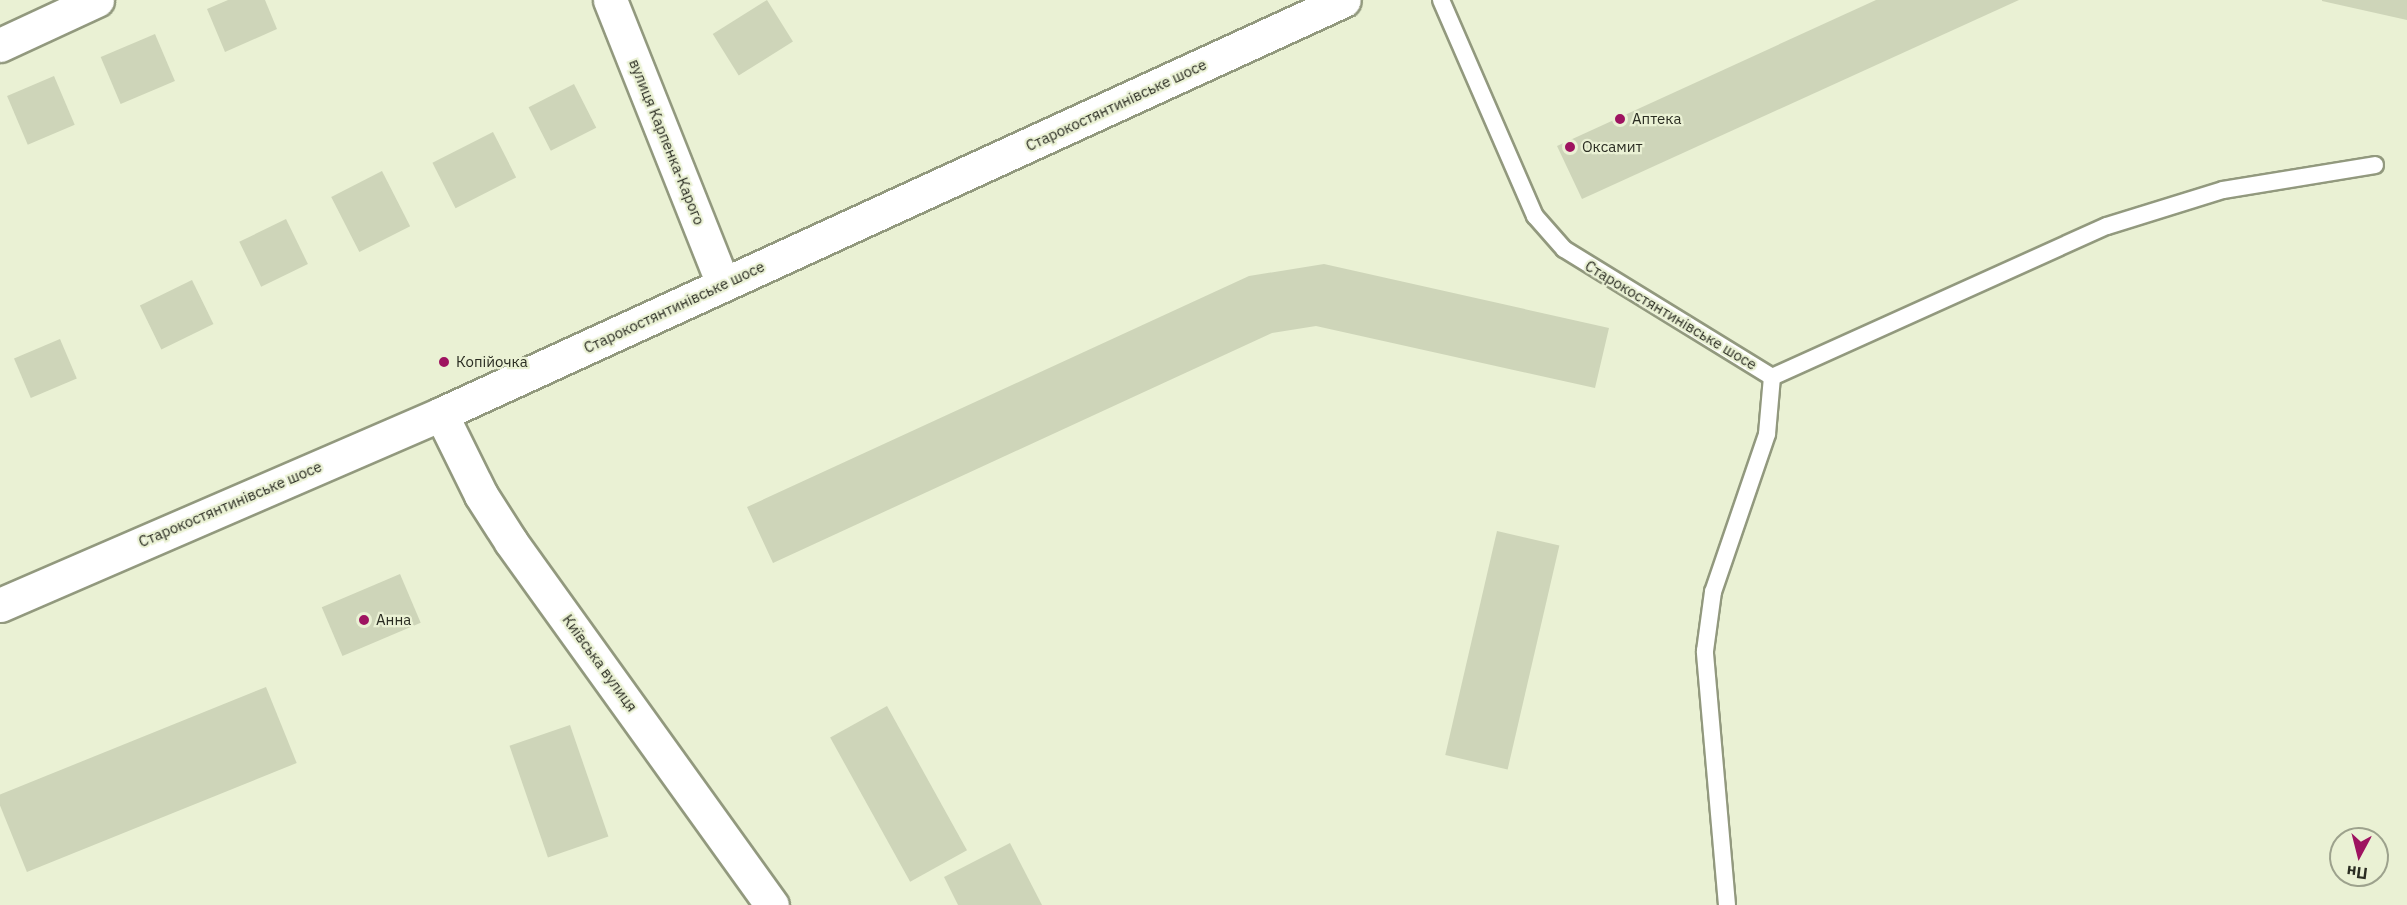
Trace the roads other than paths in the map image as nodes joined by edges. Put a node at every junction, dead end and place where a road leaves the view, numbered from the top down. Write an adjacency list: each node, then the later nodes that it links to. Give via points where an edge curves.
1 (97, 0): 5 (main road)
2 (610, 0): 7 (main road, вулиця Карпенка-Карого)
3 (1344, 0): 7 (main road, Старокостянтинівське шосе)
4 (1441, 0): 8 (lane, Старокостянтинівське шосе, via 1534,216 1564,249)
5 (0, 45)
6 (2375, 165): 8 (lane, via 2223,190 2107,226)
7 (723, 284): 9 (main road, Старокостянтинівське шосе)
8 (1772, 377): 12 (lane, Старокостянтинівське шосе, via 1767,434 1713,592 1706,651)
9 (441, 414): 10 (main road, Старокостянтинівське шосе); 11 (main road, Київська вулиця, via 481,495 511,542)
10 (0, 605)
11 (772, 905)
12 (1727, 905)

